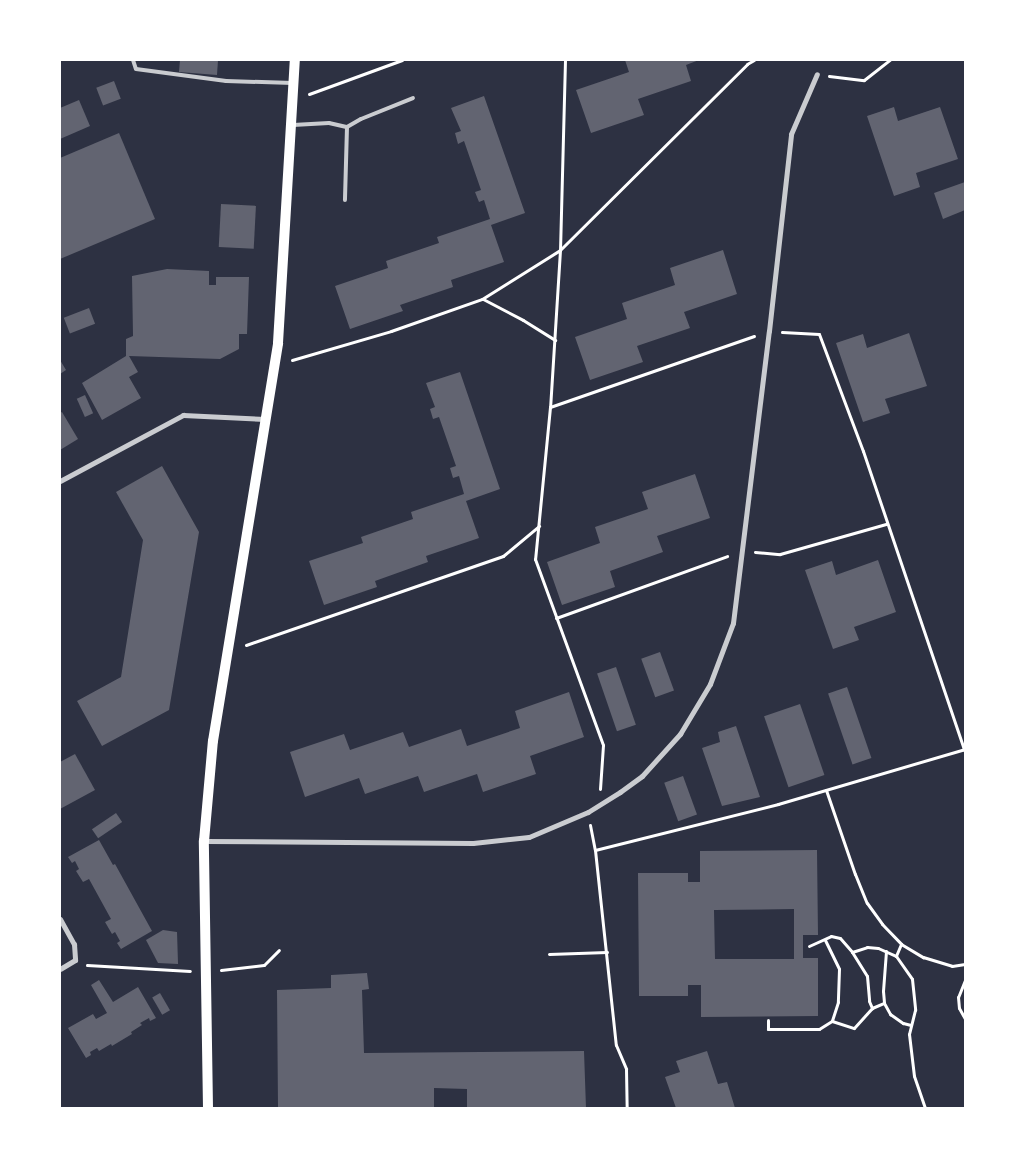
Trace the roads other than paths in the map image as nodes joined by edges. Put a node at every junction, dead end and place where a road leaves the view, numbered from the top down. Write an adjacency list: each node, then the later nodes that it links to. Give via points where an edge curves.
1 (133, 60): 4 (lane, via 136,68 226,81)
2 (295, 60): 4 (main road)
3 (816, 74): 11 (street, via 791,134 733,623 719,666 696,710 664,753 642,776 599,806 529,837 473,843)
4 (293, 83): 6 (main road)
5 (414, 98): 7 (lane)
6 (291, 125): 7 (lane, via 329,123); 9 (main road, via 275,365)
7 (347, 127): 8 (lane)
8 (345, 200)
9 (267, 419): 10 (street, via 183,415); 11 (main road, via 213,741)
10 (60, 481)
11 (204, 841): 14 (main road)
12 (60, 919): 13 (street, via 74,944 75,960)
13 (60, 970)
14 (208, 1108)

